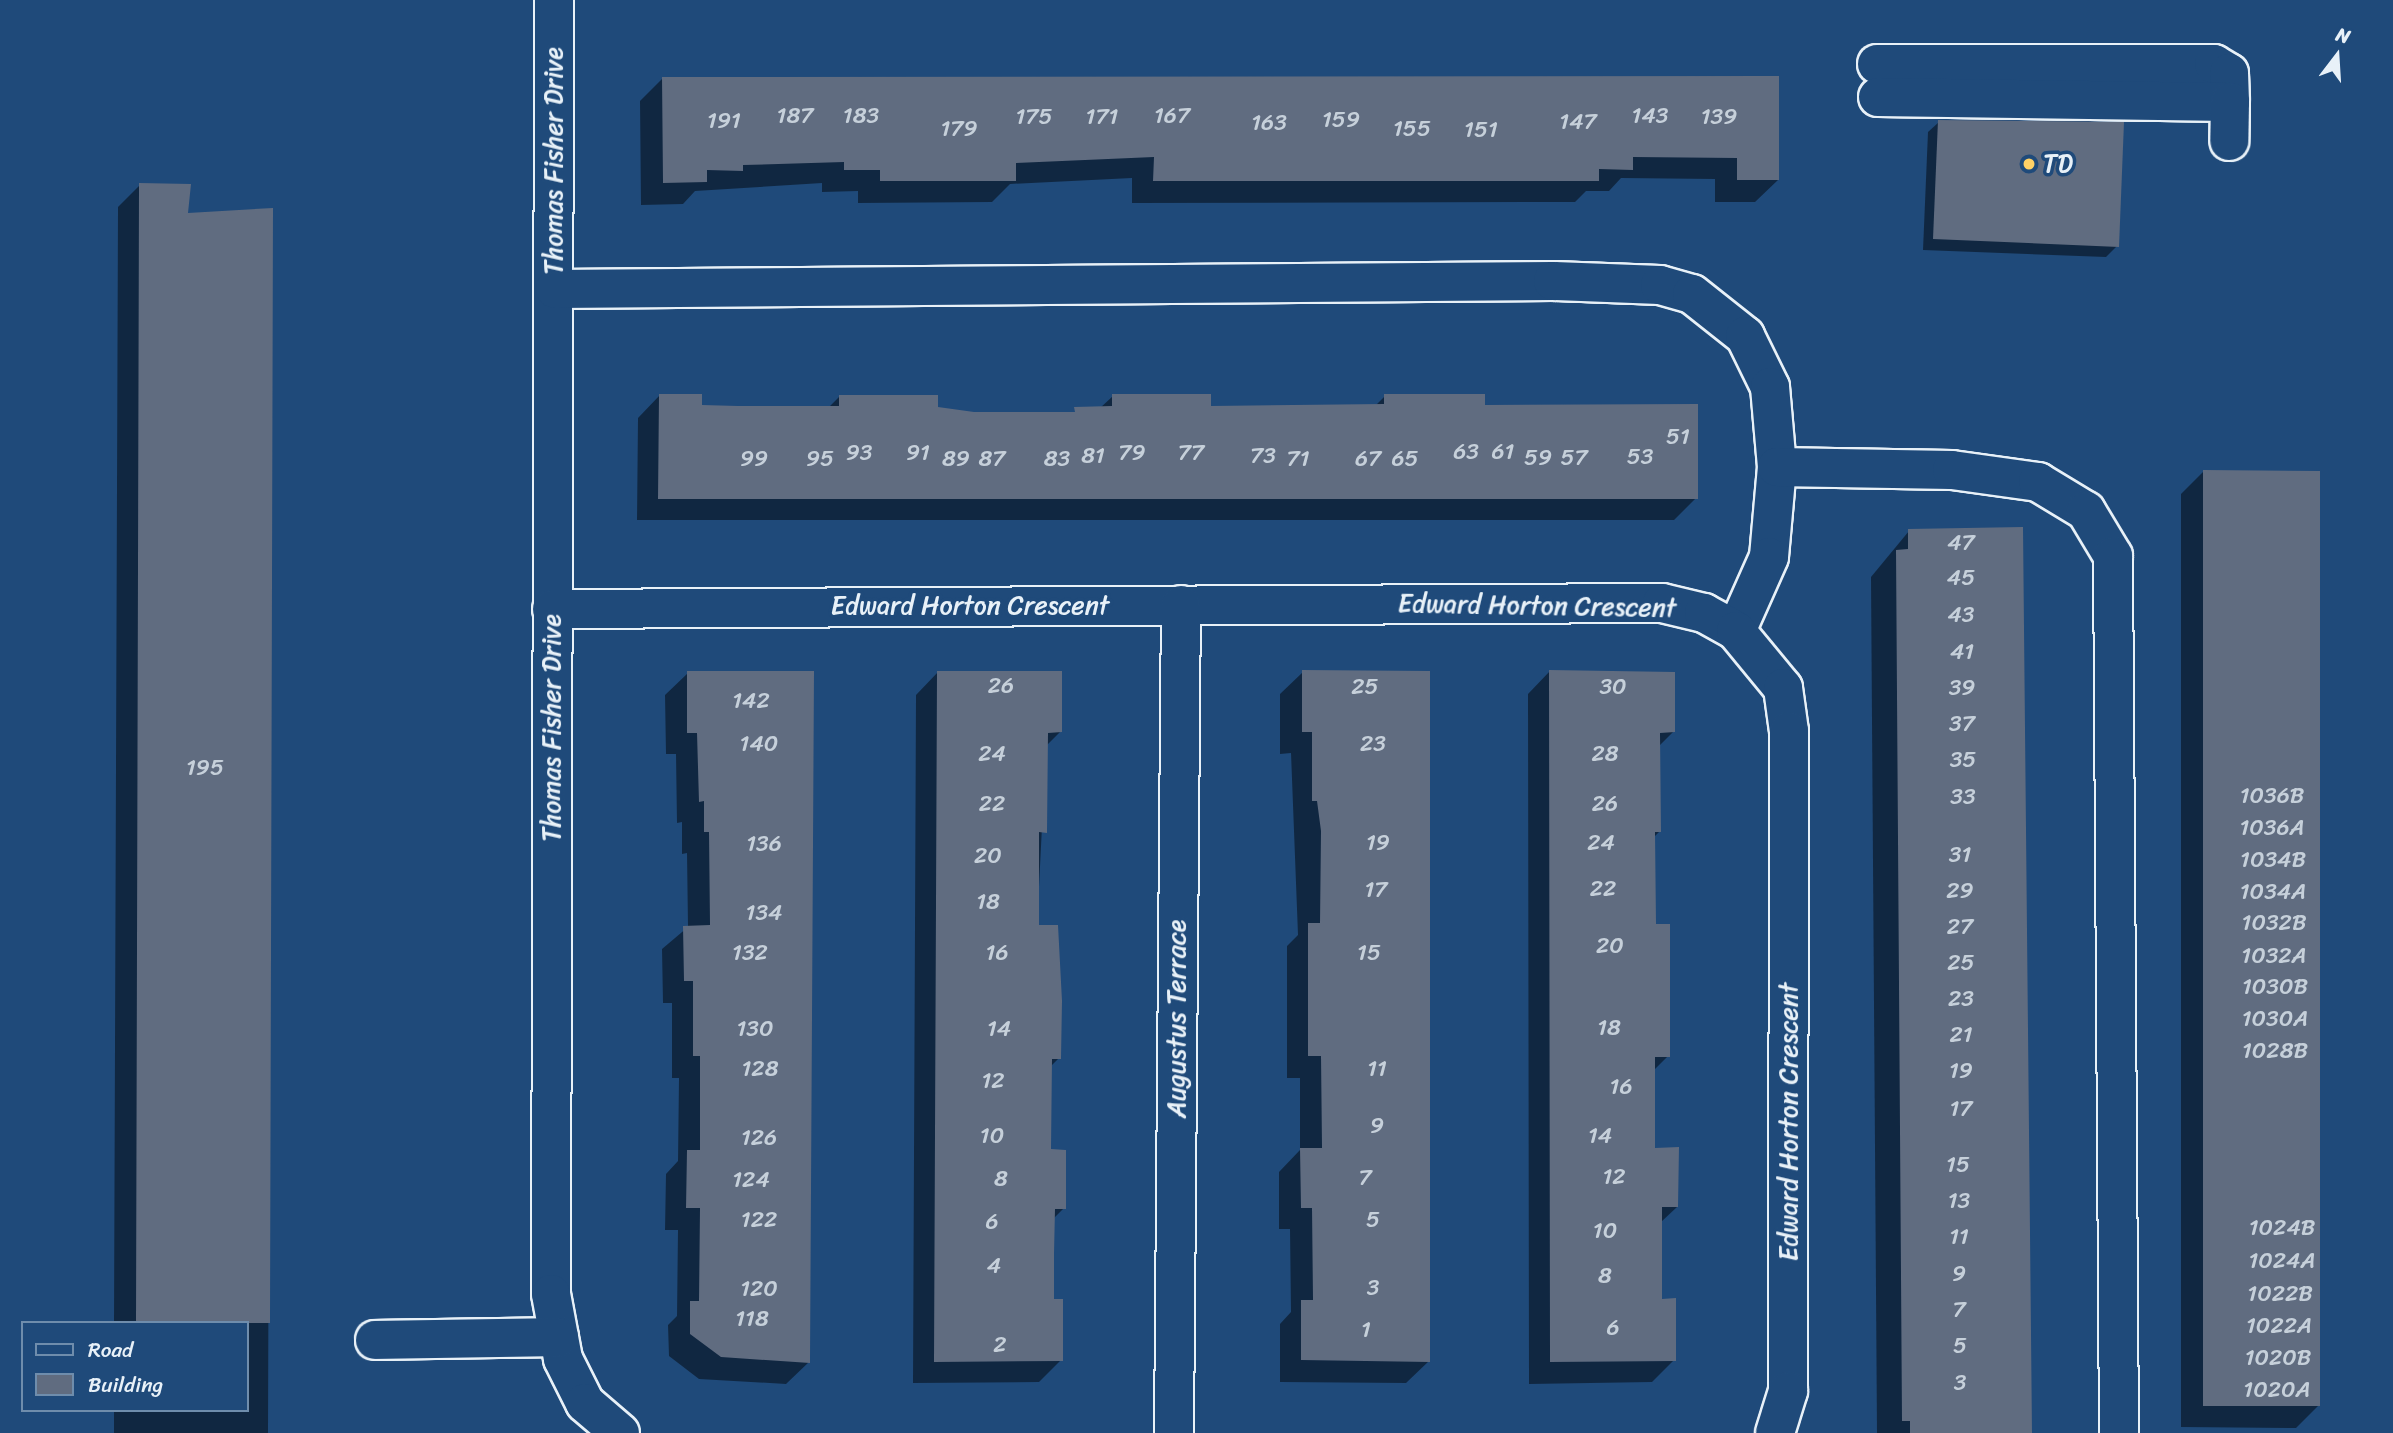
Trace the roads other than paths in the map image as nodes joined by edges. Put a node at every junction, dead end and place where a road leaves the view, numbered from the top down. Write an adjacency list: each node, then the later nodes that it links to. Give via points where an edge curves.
1 (554, 0): 4 (street, Thomas Fisher Drive)
2 (1878, 80): 3 (street, via 2230,102)
3 (2229, 141)
4 (555, 289): 5 (street, via 1660,285 1692,294 1745,336 1770,387); 7 (street, Thomas Fisher Drive)
5 (1777, 467): 8 (street, via 1769,558); 14 (street, via 1952,470 2038,482 2086,511 2113,556)
6 (1181, 605): 7 (street, Edward Horton Crescent); 8 (street, Edward Horton Crescent, via 1662,603 1704,613); 12 (street, Augustus Terrace)
7 (552, 609): 9 (street, Thomas Fisher Drive, via 551,1294)
8 (1736, 631): 13 (street, Edward Horton Crescent, via 1783,688 1789,731 1788,1391)
9 (559, 1337): 10 (street); 11 (street, Thomas Fisher Drive, via 586,1404)
10 (375, 1340)
11 (620, 1433)
12 (1174, 1433)
13 (1775, 1433)
14 (2119, 1433)

